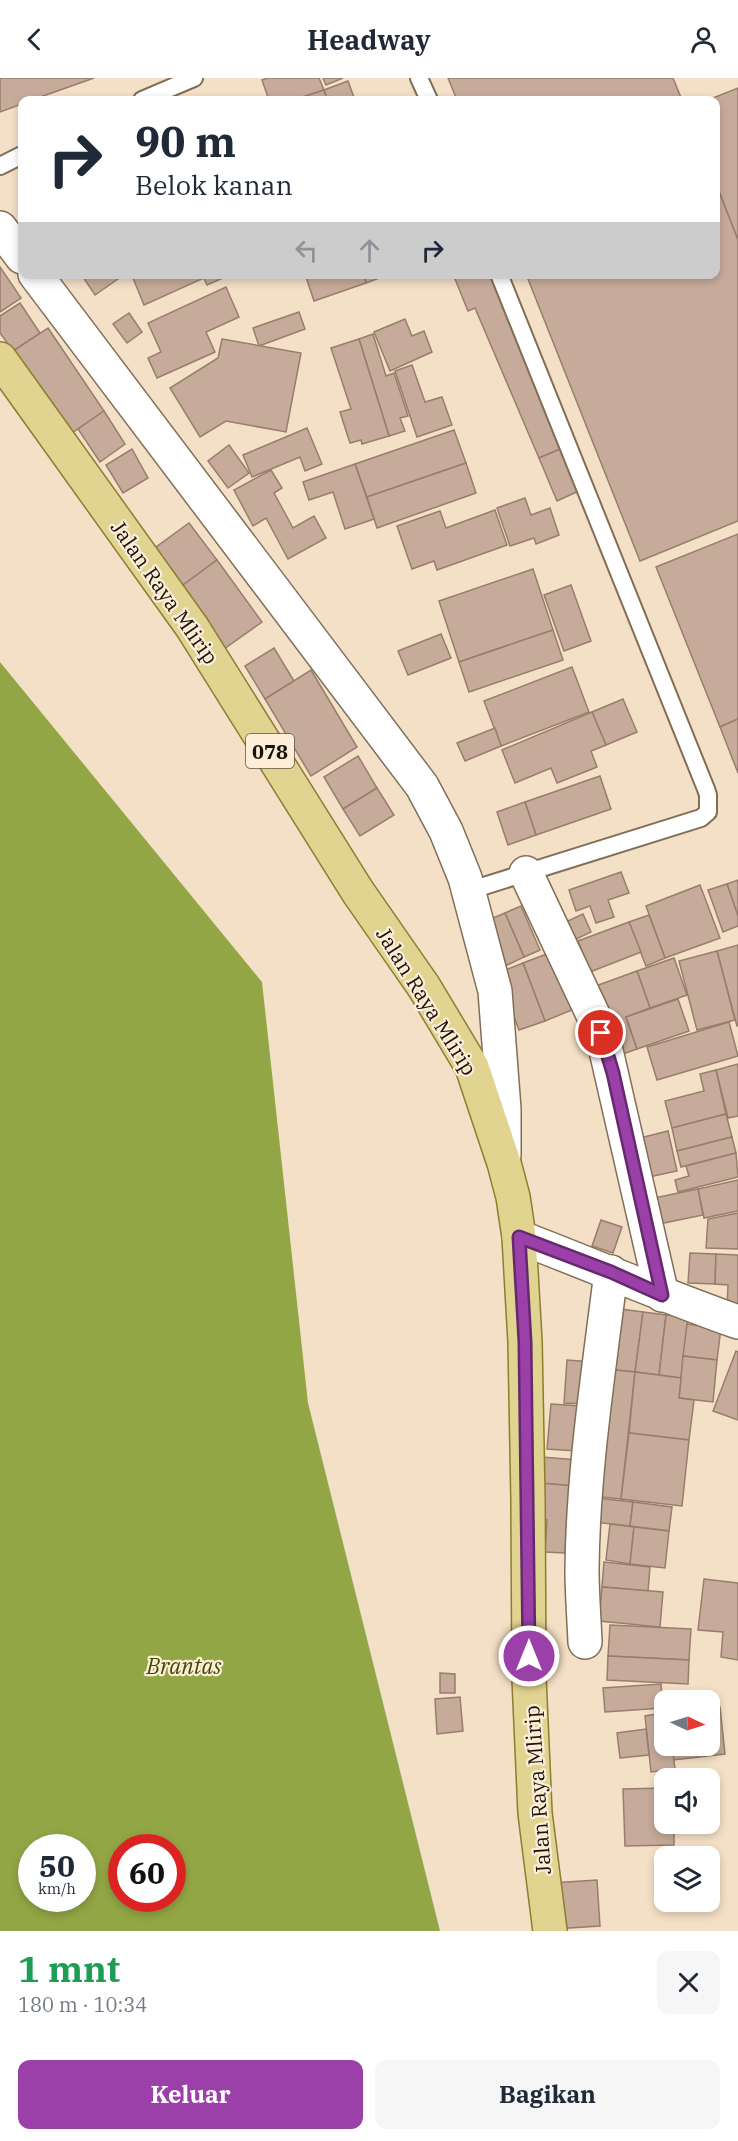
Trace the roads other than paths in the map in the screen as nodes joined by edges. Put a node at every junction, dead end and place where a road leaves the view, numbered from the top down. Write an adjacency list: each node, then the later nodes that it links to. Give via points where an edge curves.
1 (194, 78): 3 (lane)
2 (419, 78): 5 (lane)
3 (169, 83): 4 (lane)
4 (148, 96)
5 (427, 96)
6 (18, 157): 7 (lane)
7 (0, 166)
8 (0, 228): 9 (street)
9 (18, 252)
10 (39, 279): 14 (street, via 423,786 446,831)
11 (501, 279): 13 (lane, via 708,795 708,812 701,818)
12 (0, 359): 15 (main road, Jalan Raya Mlirip / 078, via 192,627 358,892 424,987 472,1067)
13 (526, 873): 14 (lane); 18 (street, via 605,1046)
14 (468, 891): 15 (street, via 495,991)
15 (504, 1163): 16 (main road, Jalan Raya Mlirip)
16 (519, 1237): 17 (street); 21 (main road, Jalan Raya Mlirip, via 525,1342 535,1813)
17 (611, 1272): 18 (street); 20 (street, via 586,1490 582,1568)
18 (662, 1295): 19 (street)
19 (738, 1322)
20 (585, 1642)
21 (550, 1931)

